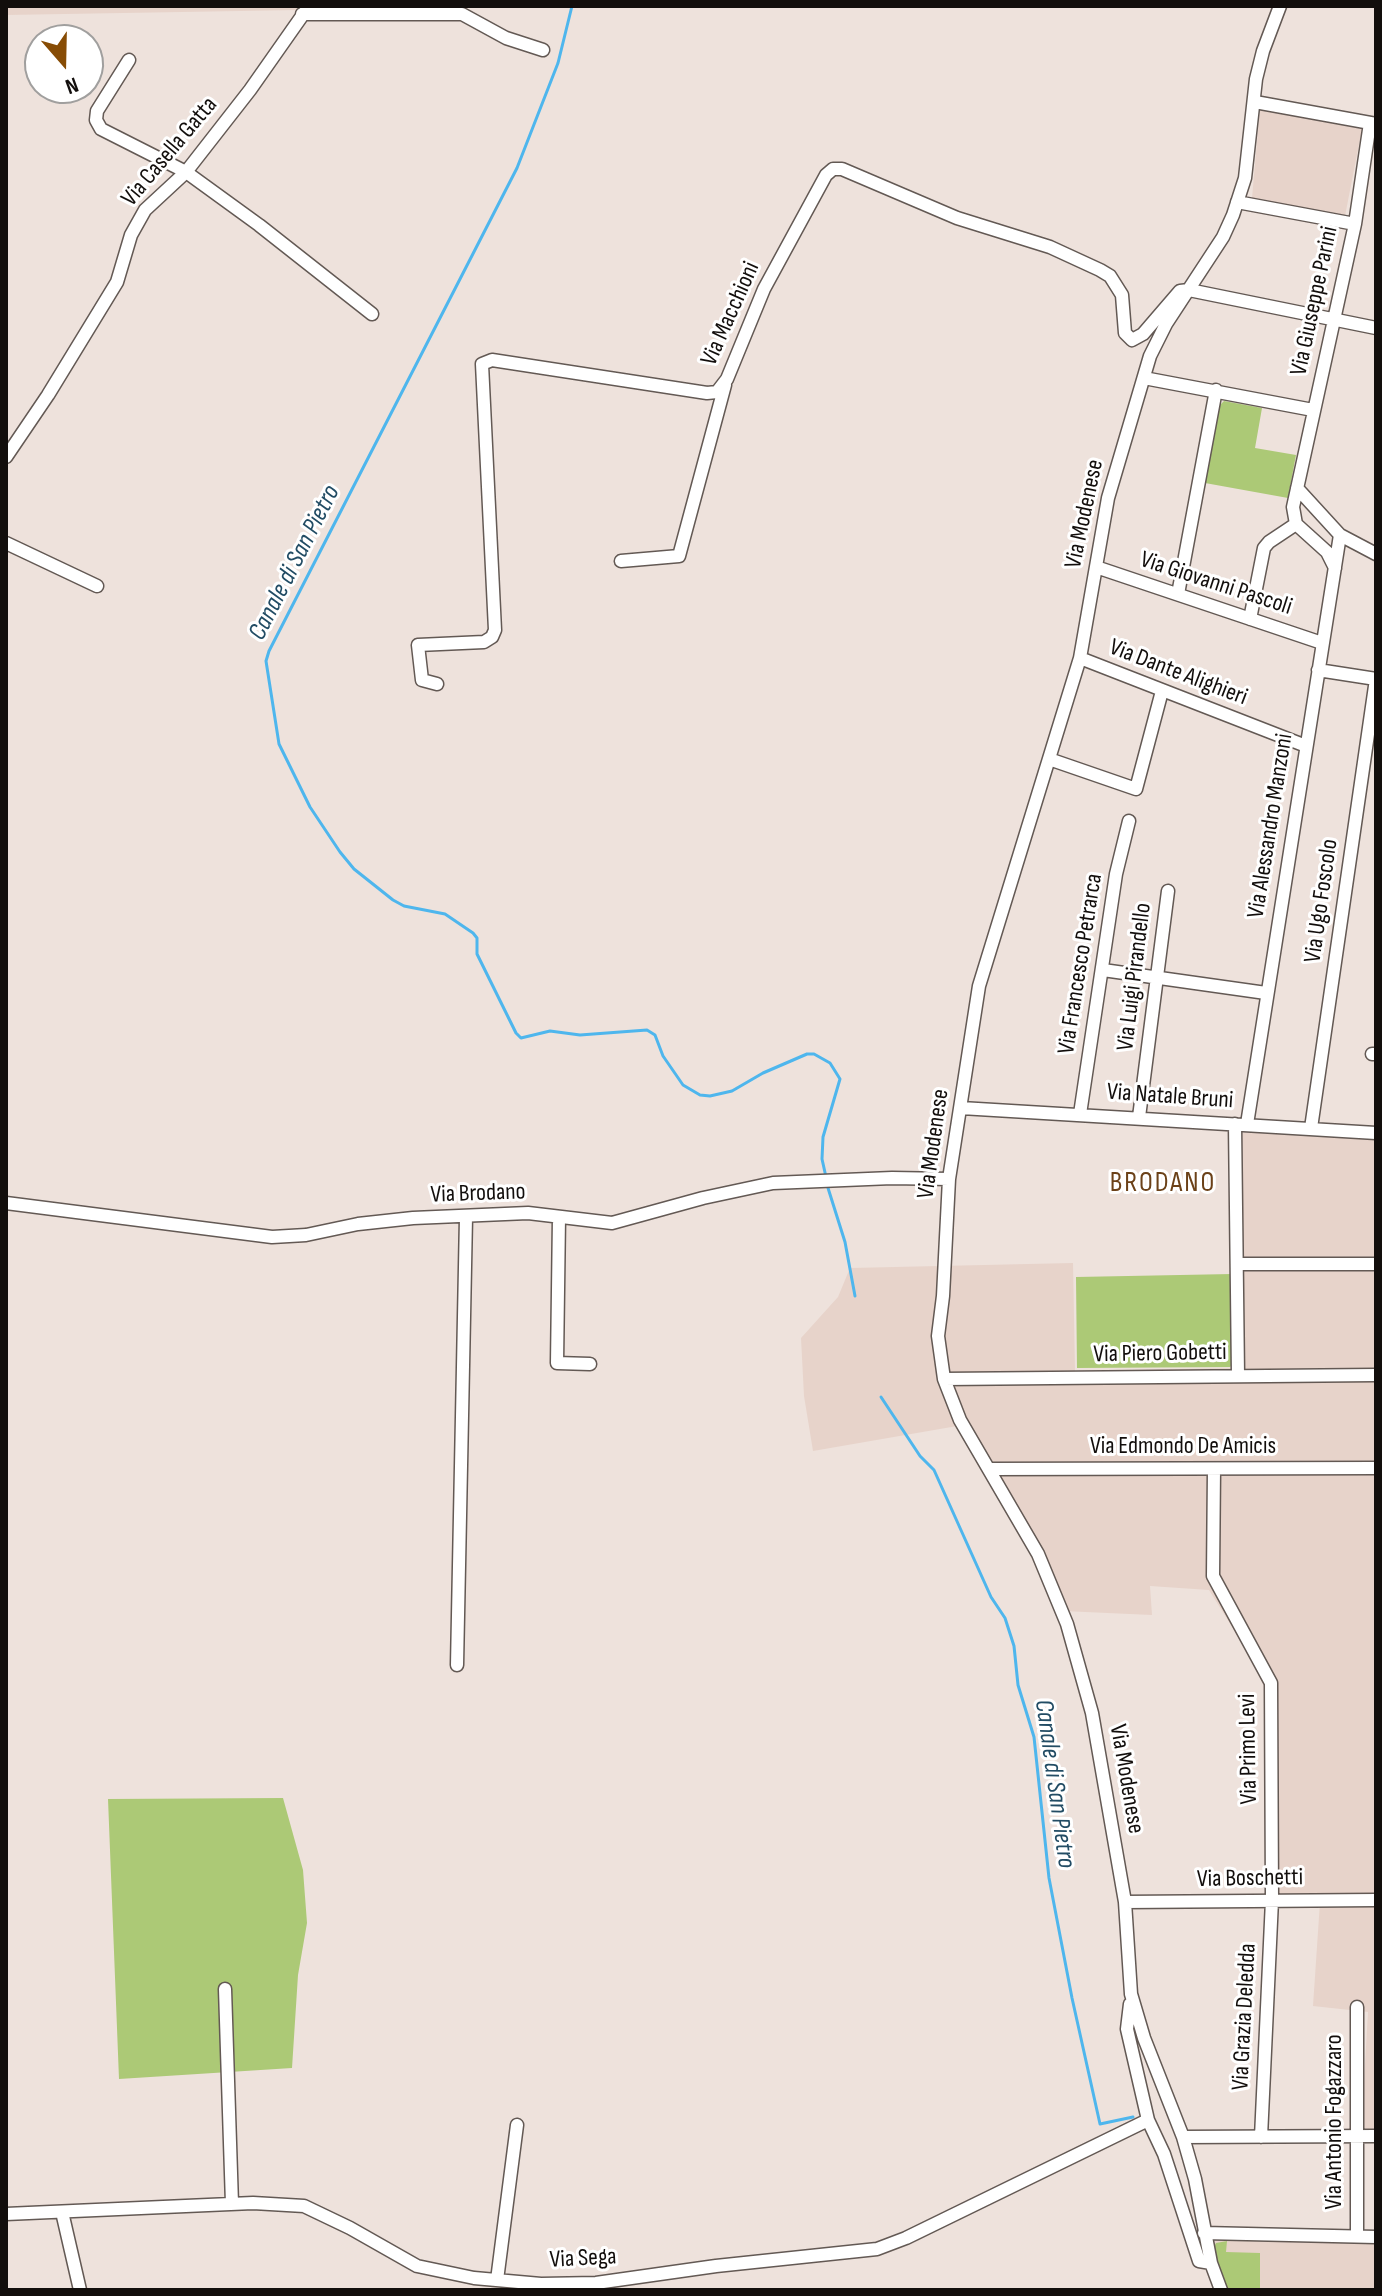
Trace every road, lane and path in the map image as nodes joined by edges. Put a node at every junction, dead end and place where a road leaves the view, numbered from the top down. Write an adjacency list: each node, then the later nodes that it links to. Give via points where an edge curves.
1 (1280, 6): 5 (street, Via Modenese, via 1263,51)
2 (306, 10): 3 (street, via 462,14 506,38); 7 (street, Via Casella Gatta)
3 (543, 50)
4 (129, 60): 7 (street, via 97,111 98,125)
5 (1255, 102): 6 (street); 8 (street, Via Modenese)
6 (1373, 123): 9 (street, Via Giuseppe Parini)
7 (186, 172): 11 (street); 18 (street, Via Casella Gatta, via 145,210 117,282)
8 (1237, 202): 9 (street); 10 (street, Via Modenese, via 1223,237)
9 (1355, 224): 12 (street, Via Giuseppe Parini)
10 (1189, 290): 12 (street); 14 (street, Via Modenese, via 1157,340); 15 (street, Via Macchioni, via 1180,291 1138,338 1129,339 1122,295 1100,270 833,169 758,301)
11 (372, 314)
12 (1335, 320): 13 (street); 17 (street, Via Giuseppe Parini)
13 (1376, 328)
14 (1144, 378): 16 (street); 25 (street, Via Modenese, via 1108,498)
15 (725, 385): 24 (street, via 679,556); 34 (street, Via Macchioni, via 707,393 492,360 482,364 495,630 484,642 418,645 422,680)
16 (1216, 390): 17 (street); 28 (street)
17 (1313, 410): 19 (street, Via Giuseppe Parini)
18 (6, 457)
19 (1297, 488): 20 (street, Via Giuseppe Parini); 21 (street)
20 (1296, 524): 26 (street, via 1327,552); 29 (street, via 1264,548)
21 (1340, 535): 23 (street); 26 (street, Via Alessandro Manzoni)
22 (6, 543): 27 (street)
23 (1376, 554)
24 (621, 561)
25 (1096, 567): 28 (street, Via Giovanni Pascoli); 31 (street, Via Modenese)
26 (1335, 568): 30 (street, Via Alessandro Manzoni)
27 (97, 586)
28 (1178, 594): 29 (street, Via Giovanni Pascoli)
29 (1250, 619): 30 (street, Via Giovanni Pascoli)
30 (1322, 643): 32 (street, Via Alessandro Manzoni)
31 (1080, 658): 35 (street, Via Dante Alighieri); 37 (street, Via Modenese)
32 (1318, 670): 33 (street); 36 (street, Via Alessandro Manzoni)
33 (1376, 679): 47 (street, Via Ugo Foscolo)
34 (437, 684)
35 (1162, 691): 36 (street, Via Dante Alighieri); 37 (street, via 1136,789)
36 (1306, 746): 42 (street, Via Alessandro Manzoni)
37 (1049, 759): 43 (street, Via Modenese, via 979,986)
38 (1129, 821): 40 (street, Via Francesco Petrarca)
39 (1168, 891): 41 (street, Via Luigi Pirandello)
40 (1103, 970): 41 (street); 44 (street, Via Francesco Petrarca)
41 (1158, 978): 42 (street); 45 (street, Via Luigi Pirandello)
42 (1266, 993): 46 (street, Via Alessandro Manzoni)
43 (961, 1108): 44 (street, Via Natale Bruni); 49 (street, Via Modenese)
44 (1080, 1114): 45 (street, Via Natale Bruni)
45 (1139, 1117): 46 (street, Via Natale Bruni)
46 (1241, 1124): 47 (street, Via Natale Bruni); 53 (street, Via Alessandro Manzoni)
47 (1311, 1128): 48 (street, Via Natale Bruni)
48 (1376, 1133)
49 (949, 1179): 52 (street, Via Brodano, via 773,1183 612,1223); 58 (street, Via Modenese, via 938,1336)
50 (6, 1203): 51 (street, Via Brodano, via 272,1237 358,1224)
51 (466, 1217): 52 (street, Via Brodano); 62 (street)
52 (559, 1217): 55 (street, via 557,1363)
53 (1237, 1264): 54 (street); 56 (street, Via Alessandro Manzoni)
54 (1376, 1264)
55 (590, 1364)
56 (1238, 1375): 57 (street, Via Piero Gobetti); 58 (street, Via Piero Gobetti)
57 (1376, 1375)
58 (944, 1379): 60 (street, Via Modenese, via 960,1420)
59 (1376, 1468): 61 (street, Via Edmondo De Amicis)
60 (990, 1469): 61 (street, Via Edmondo De Amicis); 65 (street, Via Modenese, via 1038,1554 1067,1624 1092,1713)
61 (1214, 1469): 63 (street, Via Primo Levi, via 1213,1576 1271,1683)
62 (457, 1665)
63 (1272, 1900): 64 (street, Via Boschetti); 65 (street, Via Boschetti); 74 (street, Via Grazia Deledda)
64 (1376, 1900)
65 (1125, 1902): 67 (street, Via Modenese)
66 (225, 1989): 75 (street)
67 (1131, 1994): 69 (street, via 1127,2029); 73 (street, Via Modenese)
68 (1357, 2007): 71 (street, Via Antonio Fogazzaro)
69 (1148, 2120): 81 (street, via 1199,2261); 82 (street, Via Sega, via 877,2249 596,2283)
70 (517, 2125): 82 (street)
71 (1356, 2136): 72 (street); 74 (street); 79 (street, Via Antonio Fogazzaro)
72 (1376, 2136)
73 (1183, 2137): 74 (street); 78 (street, Via Modenese)
74 (1261, 2137)
75 (232, 2204): 76 (street, Via Sega); 82 (street, Via Sega, via 304,2206 417,2266)
76 (62, 2212): 77 (street, Via Sega); 83 (street)
77 (6, 2214)
78 (1204, 2233): 79 (street); 81 (street, Via Modenese)
79 (1357, 2236): 80 (street)
80 (1376, 2237)
81 (1211, 2263): 84 (street, Via Modenese)
82 (497, 2280)
83 (80, 2290)
84 (1221, 2290)

